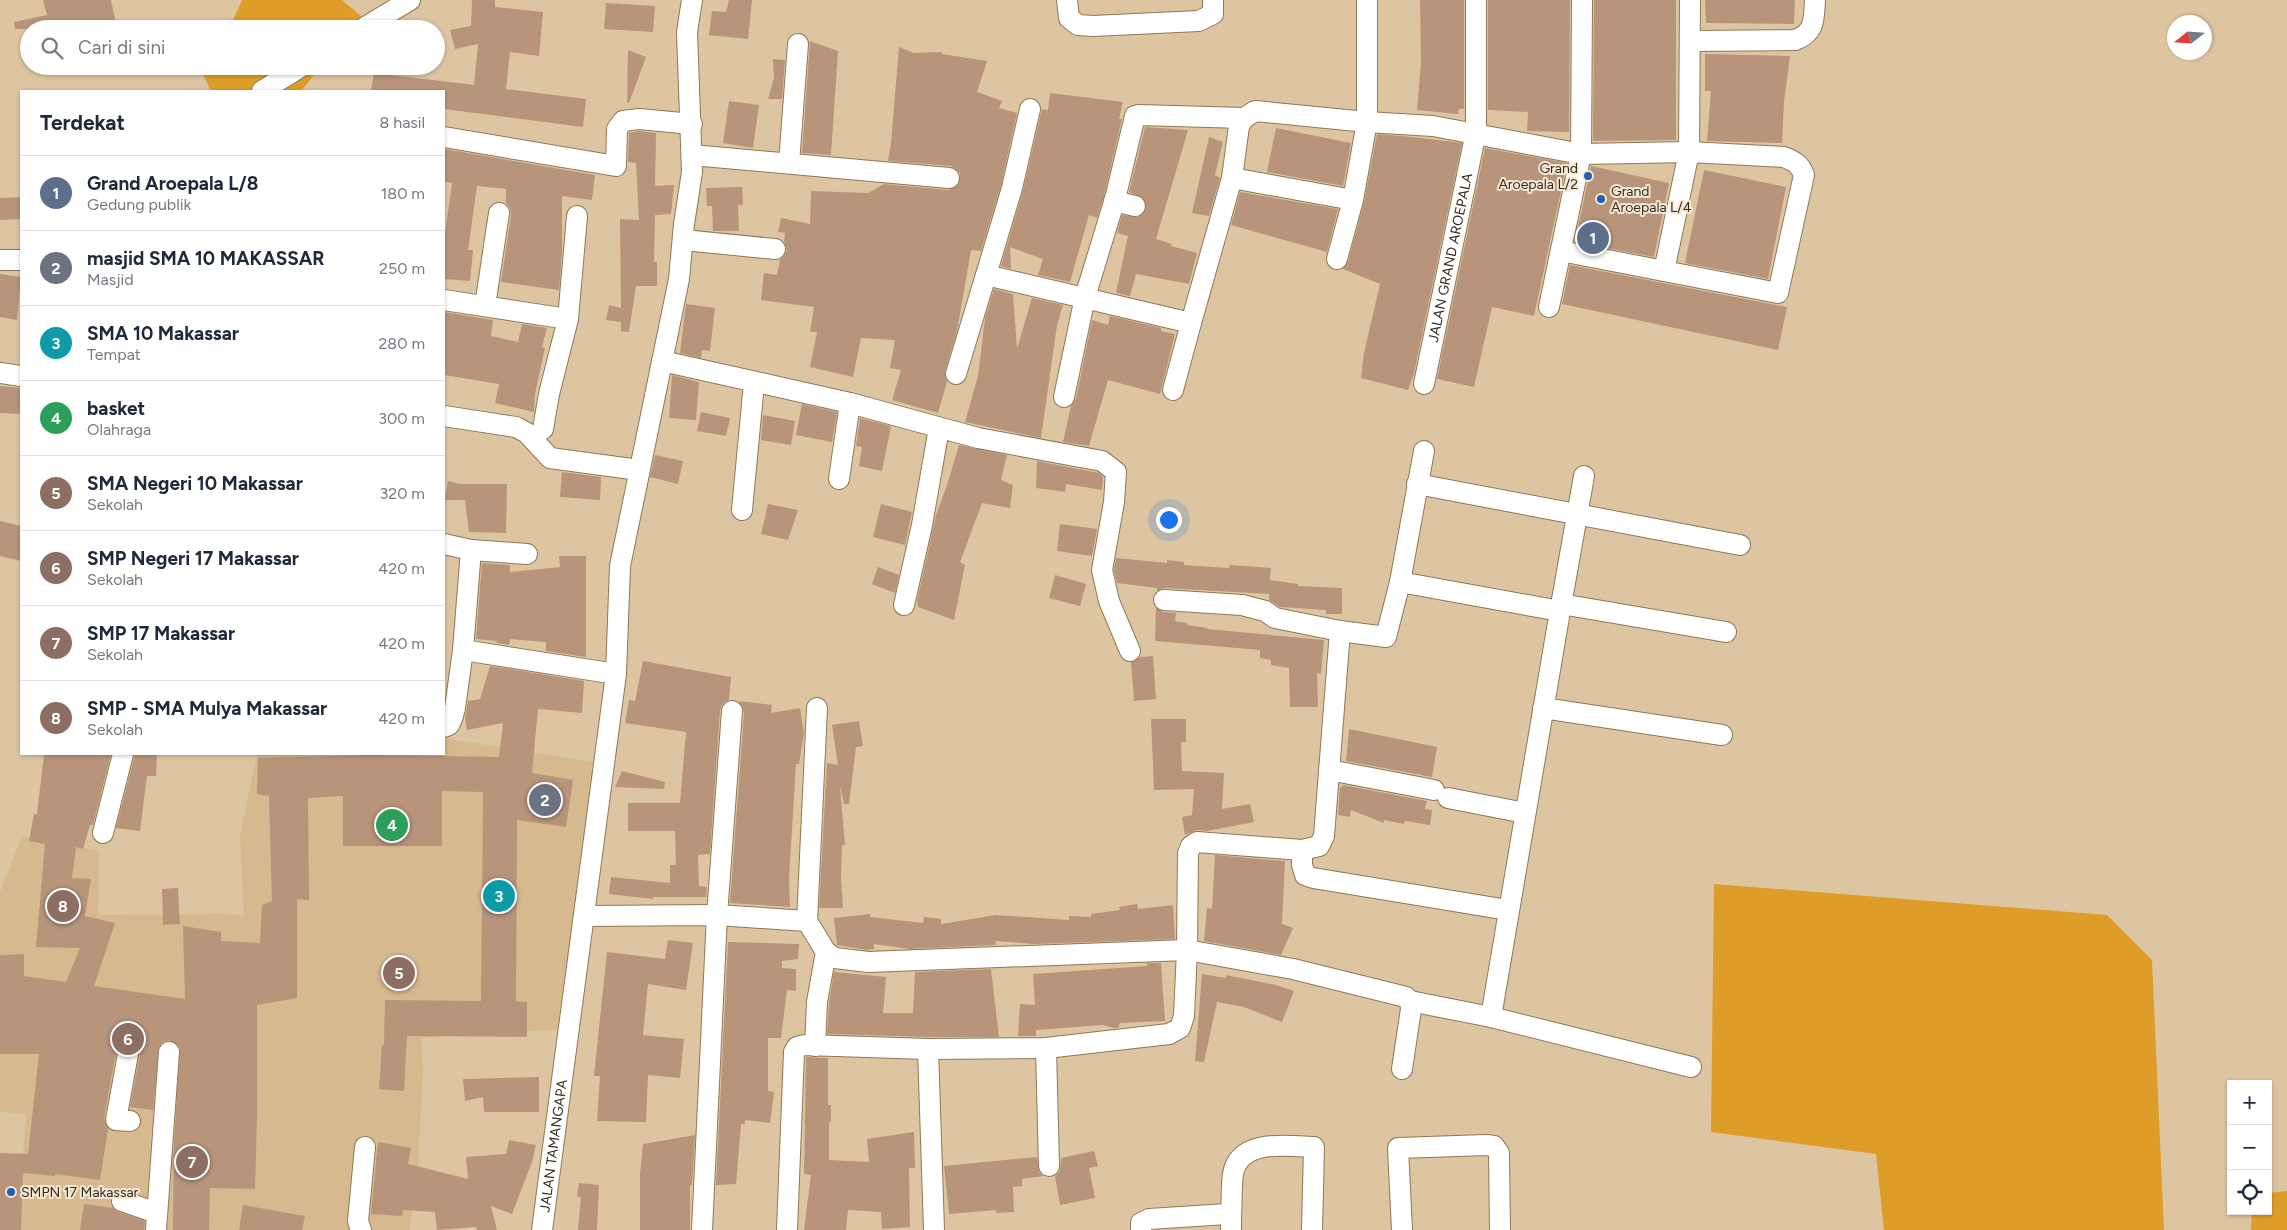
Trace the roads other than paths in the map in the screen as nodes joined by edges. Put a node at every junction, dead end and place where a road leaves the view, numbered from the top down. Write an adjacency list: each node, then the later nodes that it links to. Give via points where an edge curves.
1 (410, 0): 10 (street)
2 (692, 0): 18 (street, JALAN TAMANGAPA, via 687,32)
3 (1066, 0): 4 (street, via 1069,18 1078,25 1093,26 1199,21 1213,14)
4 (1213, 0)
5 (1367, 0): 17 (street)
6 (1476, 0): 19 (street, JALAN GRAND AROEPALA)
7 (1582, 0): 22 (street)
8 (1690, 0): 11 (street)
9 (1814, 0): 11 (street, via 1811,31 1795,40)
10 (377, 20)
11 (1690, 41): 21 (street)
12 (798, 44): 24 (street)
13 (288, 75): 14 (street)
14 (264, 90)
15 (1030, 109): 39 (street, via 1012,188)
16 (1244, 118): 17 (street, via 1255,111); 26 (street, via 1239,126); 28 (street, via 1135,116)
17 (1367, 122): 19 (street); 27 (street)
18 (692, 124): 20 (street, via 640,119 623,121 617,129 616,166); 23 (street, JALAN TAMANGAPA)
19 (1476, 132): 22 (street); 51 (street, JALAN GRAND AROEPALA)
20 (445, 138)
21 (1688, 152): 22 (street); 38 (street); 38 (street, via 1784,157 1802,168 1804,176 1778,293)
22 (1581, 154): 34 (street)
23 (692, 155): 24 (street); 32 (street, JALAN TAMANGAPA)
24 (789, 162): 25 (street)
25 (950, 178)
26 (1232, 178): 27 (street); 45 (street)
27 (1353, 200): 35 (street)
28 (1114, 201): 29 (street); 40 (street)
29 (1135, 206)
30 (499, 213): 42 (street)
31 (577, 216): 44 (street)
32 (683, 240): 33 (street); 46 (street, JALAN TAMANGAPA, via 680,278)
33 (775, 249)
34 (1561, 252): 38 (street); 43 (street)
35 (1336, 259)
36 (0, 260): 37 (street)
37 (20, 260)
38 (1664, 271)
39 (986, 275): 40 (street); 48 (street)
40 (1086, 297): 45 (street); 53 (street)
41 (445, 300): 42 (street)
42 (485, 306): 44 (street)
43 (1549, 306)
44 (568, 319): 57 (street)
45 (1191, 323): 52 (street)
46 (662, 361): 50 (street); 59 (street, JALAN TAMANGAPA)
47 (0, 373): 49 (street)
48 (956, 374)
49 (20, 376)
50 (754, 383): 54 (street); 63 (street)
51 (1424, 384)
52 (1173, 390)
53 (1064, 397)
54 (850, 403): 56 (street); 61 (street)
55 (445, 416): 59 (street, via 516,427 550,458)
56 (940, 428): 71 (street); 76 (street, via 1030,449 1102,461 1116,472 1102,570 1109,600)
57 (543, 429)
58 (1424, 450): 62 (street)
59 (639, 470): 77 (street, JALAN TAMANGAPA, via 620,566)
60 (1584, 476): 64 (street)
61 (839, 479)
62 (1417, 484): 64 (street); 69 (street)
63 (742, 510)
64 (1576, 515): 66 (street); 72 (street)
65 (445, 544): 67 (street)
66 (1740, 545)
67 (472, 550): 68 (street); 75 (street)
68 (527, 554)
69 (1400, 582): 72 (street); 73 (street, via 1386,637)
70 (1164, 600): 73 (street, via 1242,605 1275,618)
71 (904, 605)
72 (1561, 608): 74 (street); 79 (street)
73 (1340, 632): 84 (street)
74 (1726, 632)
75 (463, 650): 77 (street); 81 (street, via 452,719)
76 (1130, 651)
77 (616, 674): 90 (street, JALAN TAMANGAPA)
78 (817, 708): 91 (street)
79 (1543, 708): 82 (street); 85 (street)
80 (732, 711): 89 (street)
81 (445, 726)
82 (1722, 735)
83 (123, 755): 86 (street)
84 (1328, 770): 85 (street); 87 (street, via 1324,836 1319,846)
85 (1525, 814): 88 (street)
86 (103, 833)
87 (1302, 850): 88 (street, via 1305,875 1313,878); 92 (street, via 1197,842 1191,846 1188,853)
88 (1508, 910): 95 (street)
89 (717, 915): 90 (street); 91 (street); 111 (street)
90 (584, 916): 110 (street, JALAN TAMANGAPA)
91 (807, 921): 93 (street)
92 (1187, 950): 93 (street, via 868,962 835,958); 94 (street, via 1302,971 1398,994); 98 (street, via 1184,1016 1180,1028 1169,1034)
93 (826, 952): 97 (street, via 817,1002)
94 (1410, 1001): 95 (street); 102 (street)
95 (1491, 1017): 101 (street)
96 (132, 1032): 103 (street, via 116,1120)
97 (815, 1046): 99 (street); 112 (street, via 800,1045 794,1052)
98 (1046, 1048): 99 (street); 105 (street)
99 (928, 1049): 113 (street)
100 (170, 1052): 107 (street)
101 (1691, 1067)
102 (1402, 1069)
103 (130, 1121)
104 (365, 1148): 109 (street, via 358,1221)
105 (1050, 1166)
106 (122, 1201): 107 (street)
107 (157, 1222)
108 (1231, 1223): 114 (street, via 1227,1214 1148,1219 1141,1223); 115 (street, via 1233,1172 1239,1158 1266,1146 1314,1148)
109 (361, 1230)
110 (542, 1230)
111 (702, 1230)
112 (787, 1230)
113 (934, 1230)
114 (1141, 1230)
115 (1312, 1230)
116 (1402, 1230): 117 (street, via 1398,1148 1486,1145 1494,1146 1499,1153)
117 (1500, 1230)

